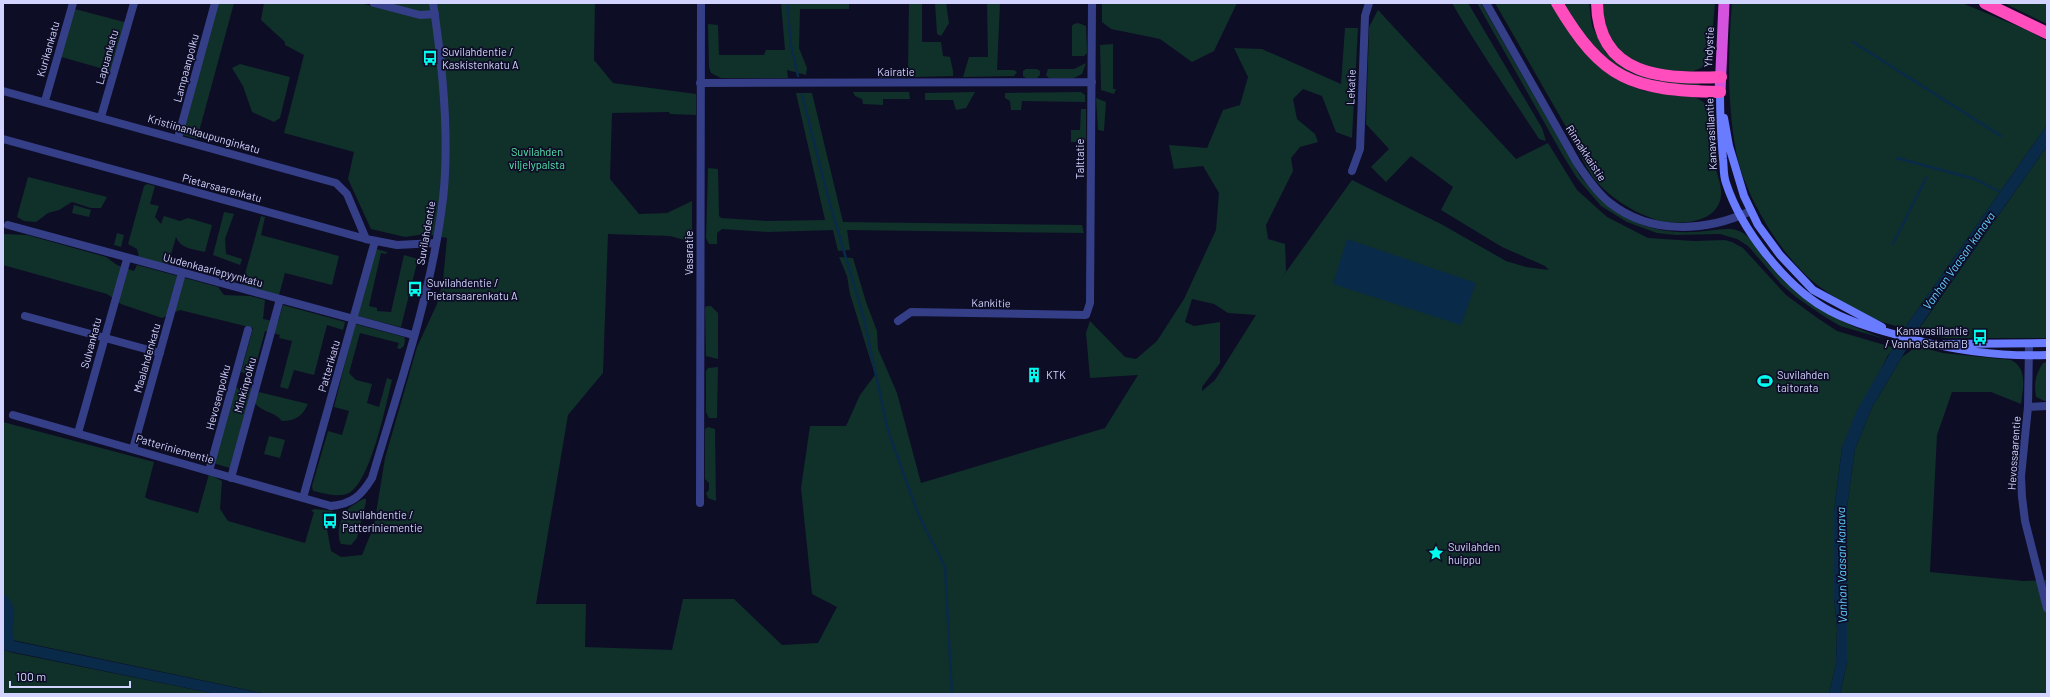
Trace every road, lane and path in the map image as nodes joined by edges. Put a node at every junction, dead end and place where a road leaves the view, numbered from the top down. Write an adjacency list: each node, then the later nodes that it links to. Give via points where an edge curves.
1 (73, 3): 21 (street, Kurikankatu)
2 (134, 3): 22 (street, Lapuankatu)
3 (215, 3): 23 (street, Lampaanpolku)
4 (374, 3): 14 (street, via 420,15)
5 (433, 3): 14 (street, Suvilahdentie)
6 (700, 3): 18 (street, Vasaratie)
7 (1092, 3): 17 (street, Talttatie)
8 (1369, 3): 25 (street, Lekatie, via 1365,16 1360,149)
9 (1486, 3): 27 (street, Rinnakkaistie, via 1577,163 1609,202 1637,218 1666,227 1710,225)
10 (1557, 3): 20 (highway, via 1580,39 1596,58 1629,80 1674,90)
11 (1597, 3): 16 (highway, via 1597,14 1606,42 1615,55 1626,64 1660,76 1699,79)
12 (1724, 3): 16 (highway, Yhdystie)
13 (1985, 3): 15 (highway)
14 (435, 14): 31 (street, Suvilahdentie, via 444,117 444,194)
15 (2047, 32)
16 (1721, 77): 20 (highway, Yhdystie)
17 (1092, 82): 18 (street, Kairatie); 35 (street, Talttatie, via 1090,303)
18 (700, 83): 57 (street, Vasaratie)
19 (3, 91): 21 (street, Kristiinankaupunginkatu)
20 (1720, 92): 26 (main road, Kanavasillantie, via 1728,146); 27 (main road, Kanavasillantie, via 1720,132 1725,181)
21 (45, 101): 22 (street, Kristiinankaupunginkatu)
22 (101, 117): 23 (street, Kristiinankaupunginkatu)
23 (178, 138): 29 (street, Kristiinankaupunginkatu, via 336,183 347,194)
24 (3, 139): 29 (street, Pietarsaarenkatu)
25 (1352, 171)
26 (1751, 211): 27 (street, Rinnakkaistie); 40 (main road, Kanavasillantie, via 1780,255 1812,290)
27 (1739, 216): 40 (main road, Kanavasillantie, via 1773,263 1805,295 1847,319)
28 (8, 225): 32 (street, Uudenkaarlepyynkatu)
29 (366, 239): 30 (street, Pietarsaarenkatu)
30 (375, 241): 31 (street, Pietarsaarenkatu, via 397,245); 37 (street, Patterikatu)
31 (436, 243): 41 (street, Suvilahdentie)
32 (127, 259): 33 (street, Uudenkaarlepyynkatu); 42 (street, Sulvankatu)
33 (182, 273): 34 (street, Uudenkaarlepyynkatu); 46 (street, Maalahdenkatu)
34 (280, 299): 37 (street, Uudenkaarlepyynkatu); 55 (street, Minkinpolku)
35 (1086, 315): 38 (street, Kankitie, via 911,312)
36 (25, 316): 42 (street)
37 (354, 319): 41 (street, Uudenkaarlepyynkatu); 56 (street, Patterikatu)
38 (898, 321)
39 (248, 330): 54 (street, Hevosenpolku)
40 (1895, 334): 43 (main road, Kanavasillantie)
41 (413, 335): 58 (street, Suvilahdentie, via 372,478 363,492 349,503)
42 (104, 339): 46 (street); 52 (street, Sulvankatu)
43 (1918, 340): 45 (main road, Kanavasillantie, via 1946,344); 47 (main road, Kanavasillantie, via 1969,352)
44 (2047, 343): 45 (main road, Kanavasillantie)
45 (2029, 344): 47 (street, Hevossaarentie)
46 (160, 353): 53 (street, Maalahdenkatu)
47 (2029, 355): 48 (main road, Kanavasillantie); 50 (street, Hevossaarentie)
48 (2047, 355)
49 (2047, 406): 50 (street)
50 (2028, 407): 59 (street, Hevossaarentie, via 2021,476 2022,497 2025,521)
51 (13, 415): 52 (street, Patteriniementie)
52 (78, 433): 53 (street, Patteriniementie)
53 (133, 449): 54 (street, Patteriniementie)
54 (210, 470): 55 (street, Patteriniementie)
55 (231, 478): 56 (street, Patteriniementie)
56 (303, 498): 58 (street, Patteriniementie)
57 (700, 503)
58 (330, 506)
59 (2047, 608)

